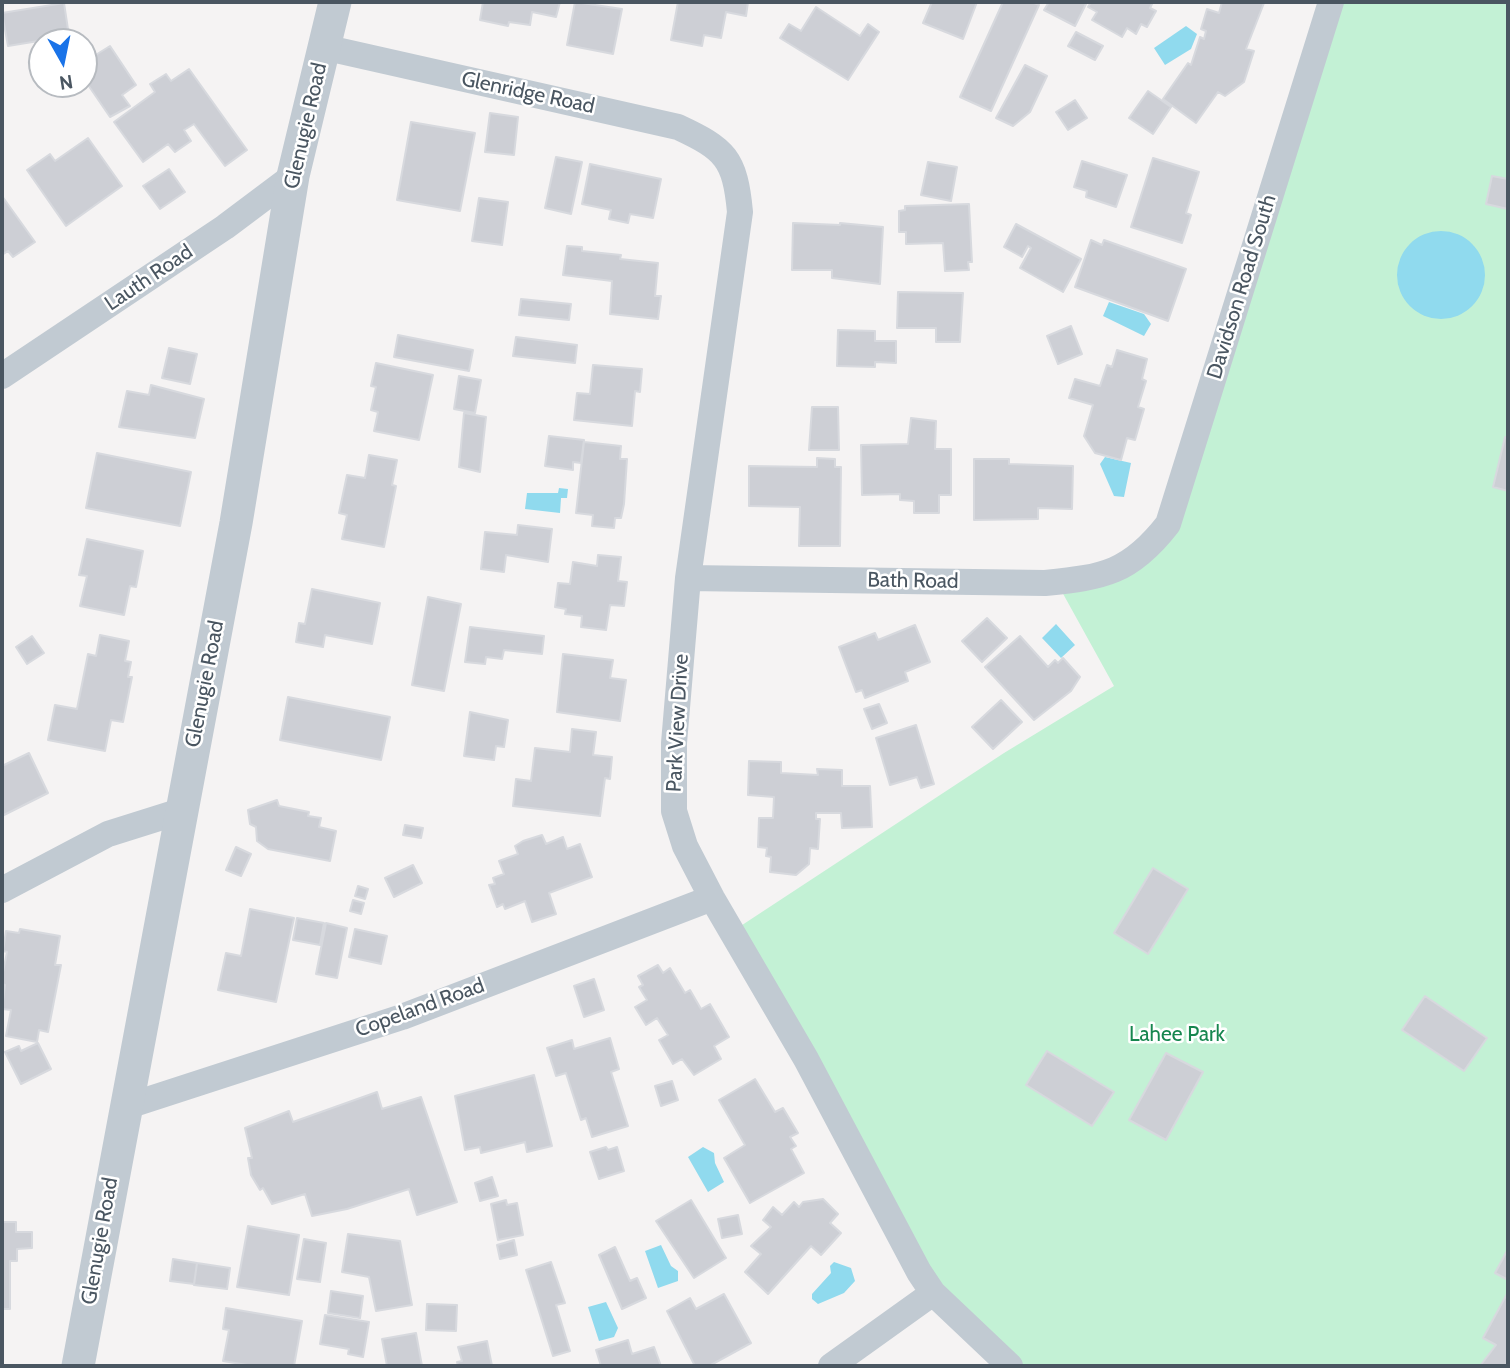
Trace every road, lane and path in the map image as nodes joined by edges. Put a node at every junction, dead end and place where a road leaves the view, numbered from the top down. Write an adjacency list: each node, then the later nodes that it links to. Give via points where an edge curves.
1 (335, 2): 3 (street, Glenugie Road)
2 (1331, 2): 7 (street, Davidson Road South, via 1168,524)
3 (323, 47): 4 (street, Glenridge Road, via 678,127); 5 (street, Glenugie Road)
4 (725, 155): 8 (street, Park View Drive, via 734,173 740,212)
5 (293, 176): 6 (street, Lauth Road, via 225,227); 9 (street, Glenugie Road, via 236,523)
6 (2, 376)
7 (1134, 561): 8 (street, Bath Road, via 1084,579 1045,583)
8 (688, 578): 11 (street, Park View Drive, via 674,743 674,811 685,846)
9 (181, 811): 10 (street, via 108,834); 12 (street, Glenugie Road)
10 (2, 890)
11 (712, 898): 12 (street, Copeland Road, via 402,1017); 13 (street, Park View Drive, via 807,1059 899,1238)
12 (125, 1107): 14 (street, Glenugie Road)
13 (933, 1293): 15 (street); 16 (street, Park View Drive)
14 (78, 1366)
15 (831, 1366)
16 (1010, 1366)

